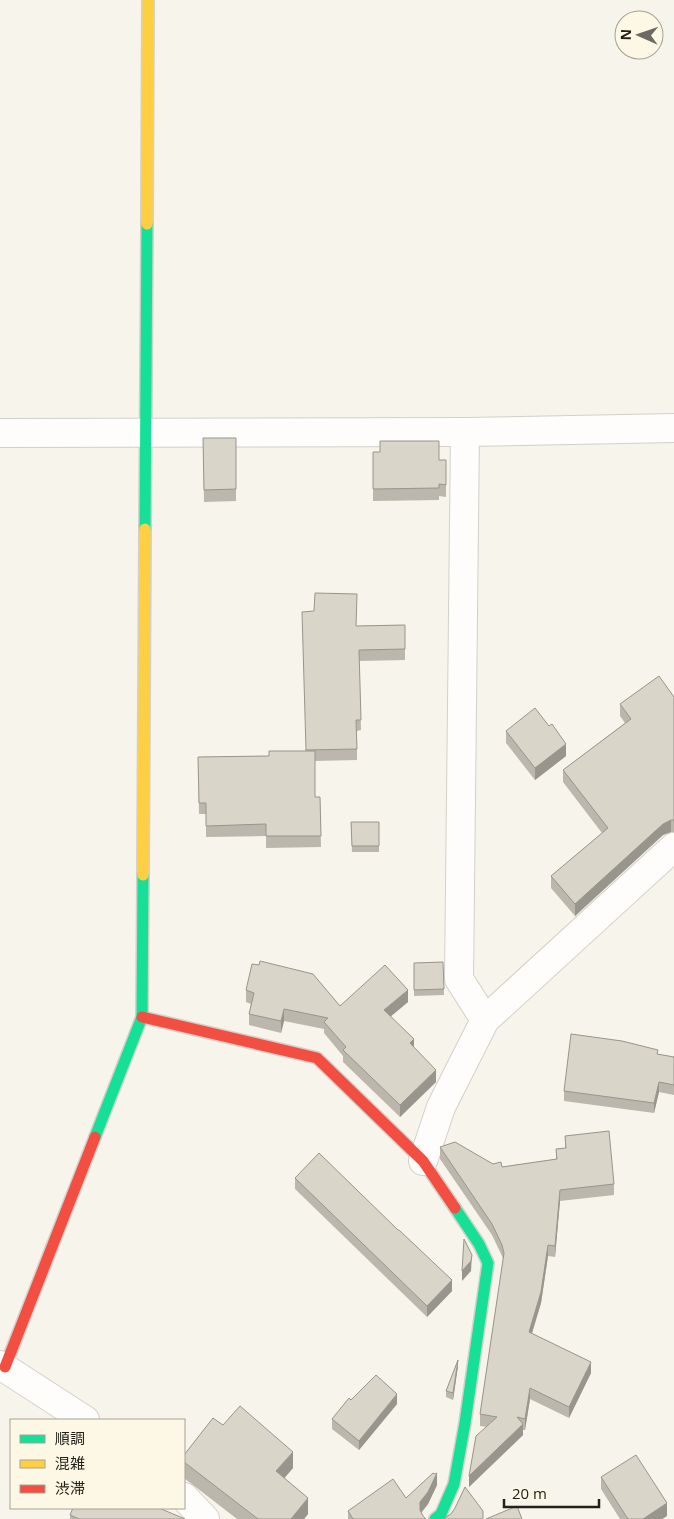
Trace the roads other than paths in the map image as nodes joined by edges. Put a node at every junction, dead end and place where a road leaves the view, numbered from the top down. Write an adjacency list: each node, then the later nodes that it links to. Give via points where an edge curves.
1 (148, 0): 5 (street)
2 (674, 428): 3 (street)
3 (465, 432): 5 (street); 8 (street, via 459,978)
4 (0, 433): 5 (street)
5 (147, 434): 7 (street)
6 (674, 847): 8 (street)
7 (142, 1017): 9 (street, via 317,1058); 10 (street)
8 (485, 1020): 9 (street, via 441,1107)
9 (423, 1161): 14 (street, via 479,1244 488,1264 454,1484 441,1514)
10 (3, 1366): 11 (street)
11 (83, 1419)
12 (185, 1498): 13 (street)
13 (205, 1519)
14 (435, 1519)

